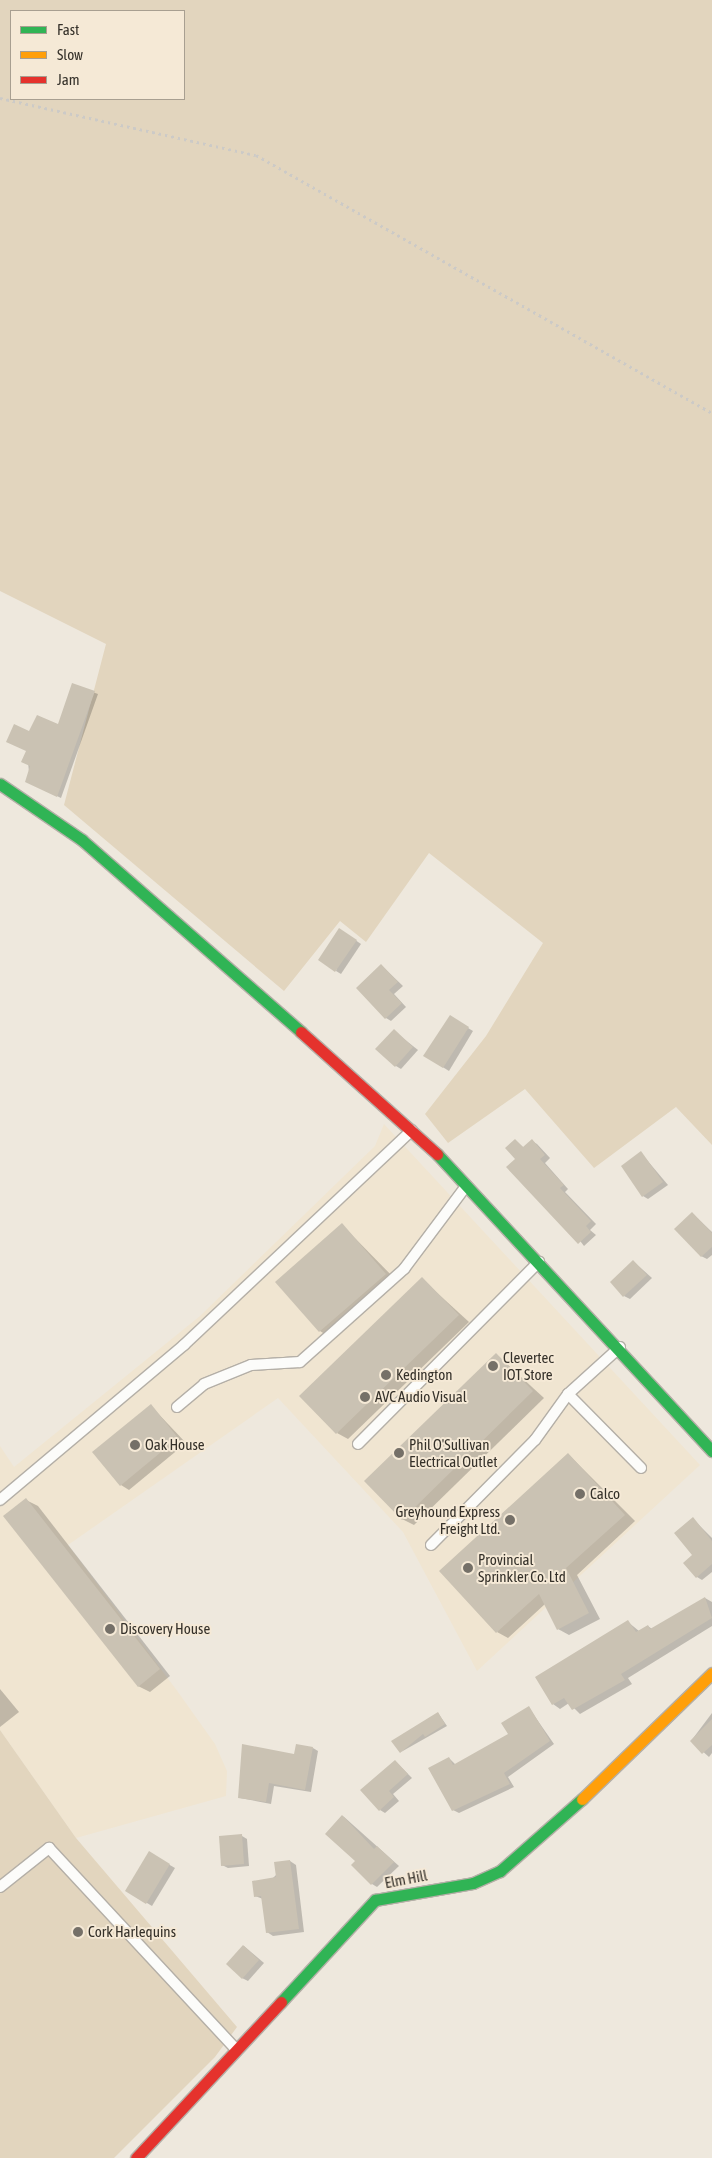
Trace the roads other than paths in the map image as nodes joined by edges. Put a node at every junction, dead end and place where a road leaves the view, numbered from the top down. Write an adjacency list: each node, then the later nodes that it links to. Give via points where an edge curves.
1 (0, 784): 2 (street, via 82,840)
2 (413, 1129): 3 (street); 11 (lane, via 184,1345)
3 (466, 1186): 4 (street); 7 (lane, via 404,1269 300,1362 251,1364 204,1384)
4 (539, 1261): 5 (street); 8 (lane)
5 (620, 1347): 6 (lane); 9 (street)
6 (568, 1394): 10 (lane); 12 (lane, via 536,1440)
7 (177, 1407)
8 (358, 1444)
9 (710, 1444)
10 (641, 1468)
11 (0, 1500)
12 (431, 1544)
13 (712, 1673): 15 (street, Elm Hill, via 535,1845 500,1871 473,1883 375,1900)
14 (0, 1888): 15 (lane, via 49,1848)
15 (238, 2051): 16 (street, Elm Hill)
16 (136, 2158)

